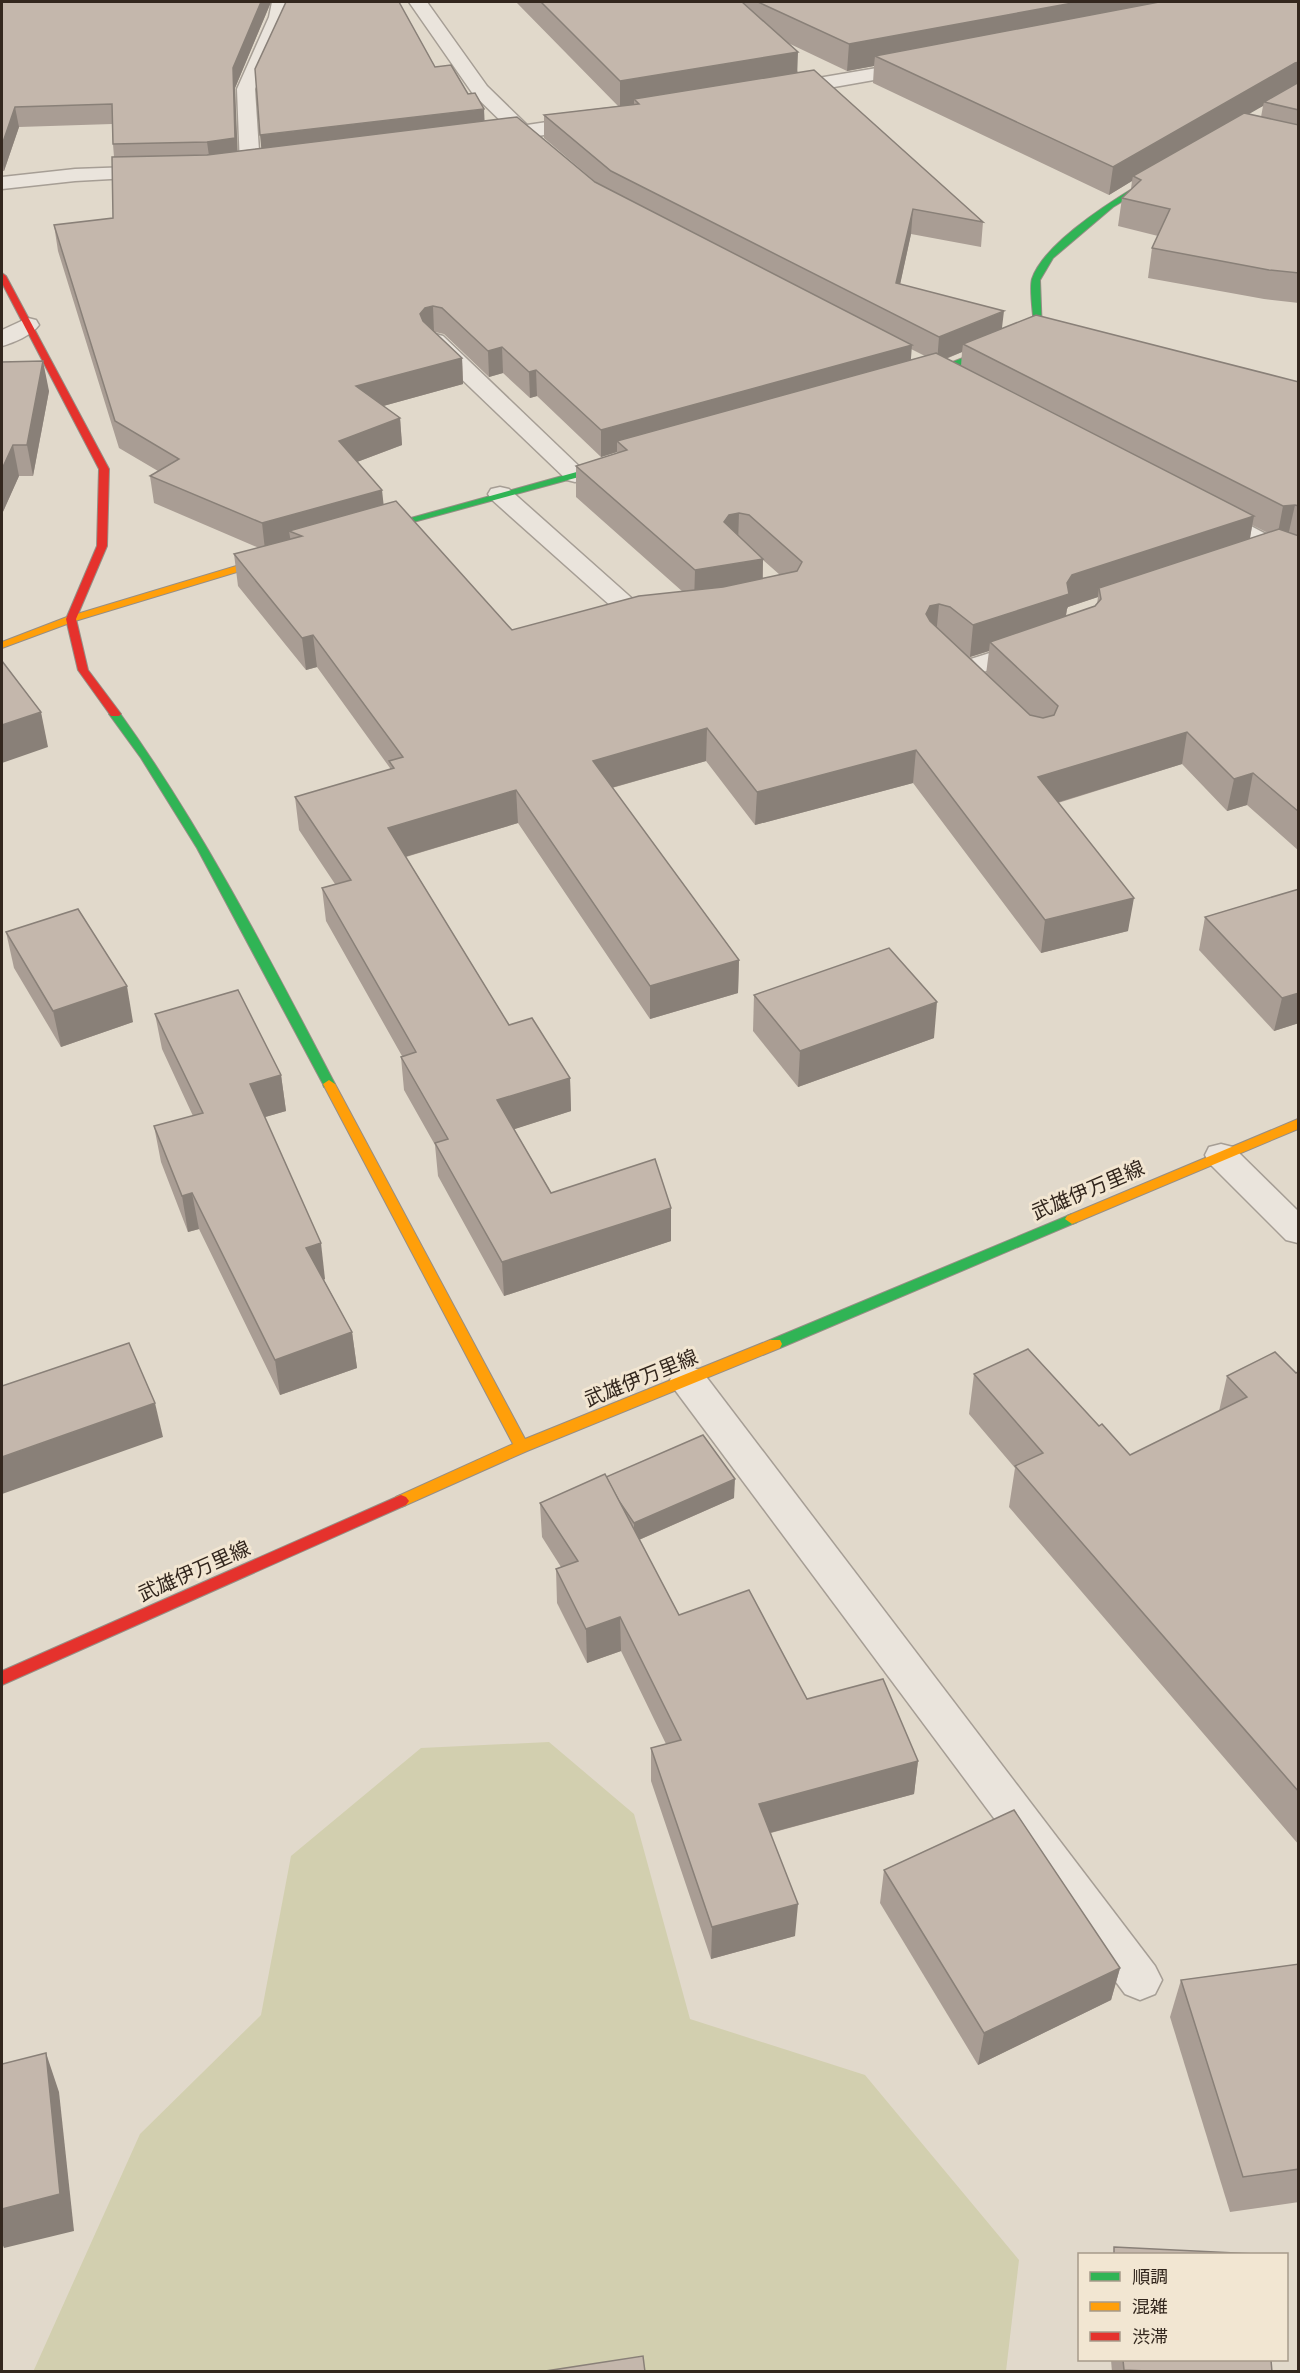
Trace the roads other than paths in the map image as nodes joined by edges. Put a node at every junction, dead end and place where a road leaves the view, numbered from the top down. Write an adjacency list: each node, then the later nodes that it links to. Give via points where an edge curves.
1 (281, 2): 9 (street, via 246,88 240,167)
2 (418, 2): 6 (street, via 480,90)
3 (930, 64): 4 (street)
4 (768, 93)
5 (604, 120): 6 (street)
6 (522, 133): 7 (street); 8 (street)
7 (476, 139)
8 (549, 156)
9 (272, 163)
10 (1178, 165): 18 (street, via 1110,205 1049,257 1036,280 1039,331)
11 (177, 172): 12 (street)
12 (2, 183)
13 (2, 276): 14 (street)
14 (28, 325): 15 (street); 30 (street, via 104,470 102,546)
15 (2, 339)
16 (435, 341): 21 (street)
17 (906, 357): 18 (street)
18 (948, 379): 19 (street)
19 (903, 383)
20 (632, 459): 21 (street)
21 (575, 475): 22 (street)
22 (500, 494): 24 (street); 29 (street, via 639,618)
23 (1191, 505): 25 (street)
24 (351, 536)
25 (1287, 545): 27 (street); 28 (street)
26 (293, 552): 30 (street)
27 (1243, 560)
28 (1299, 561)
29 (687, 613)
30 (72, 620): 32 (street); 38 (street, via 83,670 153,764 191,825)
31 (1049, 642): 33 (street, via 955,661)
32 (2, 645)
33 (988, 693)
34 (1299, 1124): 35 (street, 武雄伊万里線)
35 (1221, 1155): 36 (street); 37 (street, 武雄伊万里線)
36 (1299, 1231)
37 (688, 1380): 38 (street, 武雄伊万里線); 40 (street)
38 (522, 1447): 39 (street, 武雄伊万里線)
39 (2, 1678)
40 (1140, 1980)

